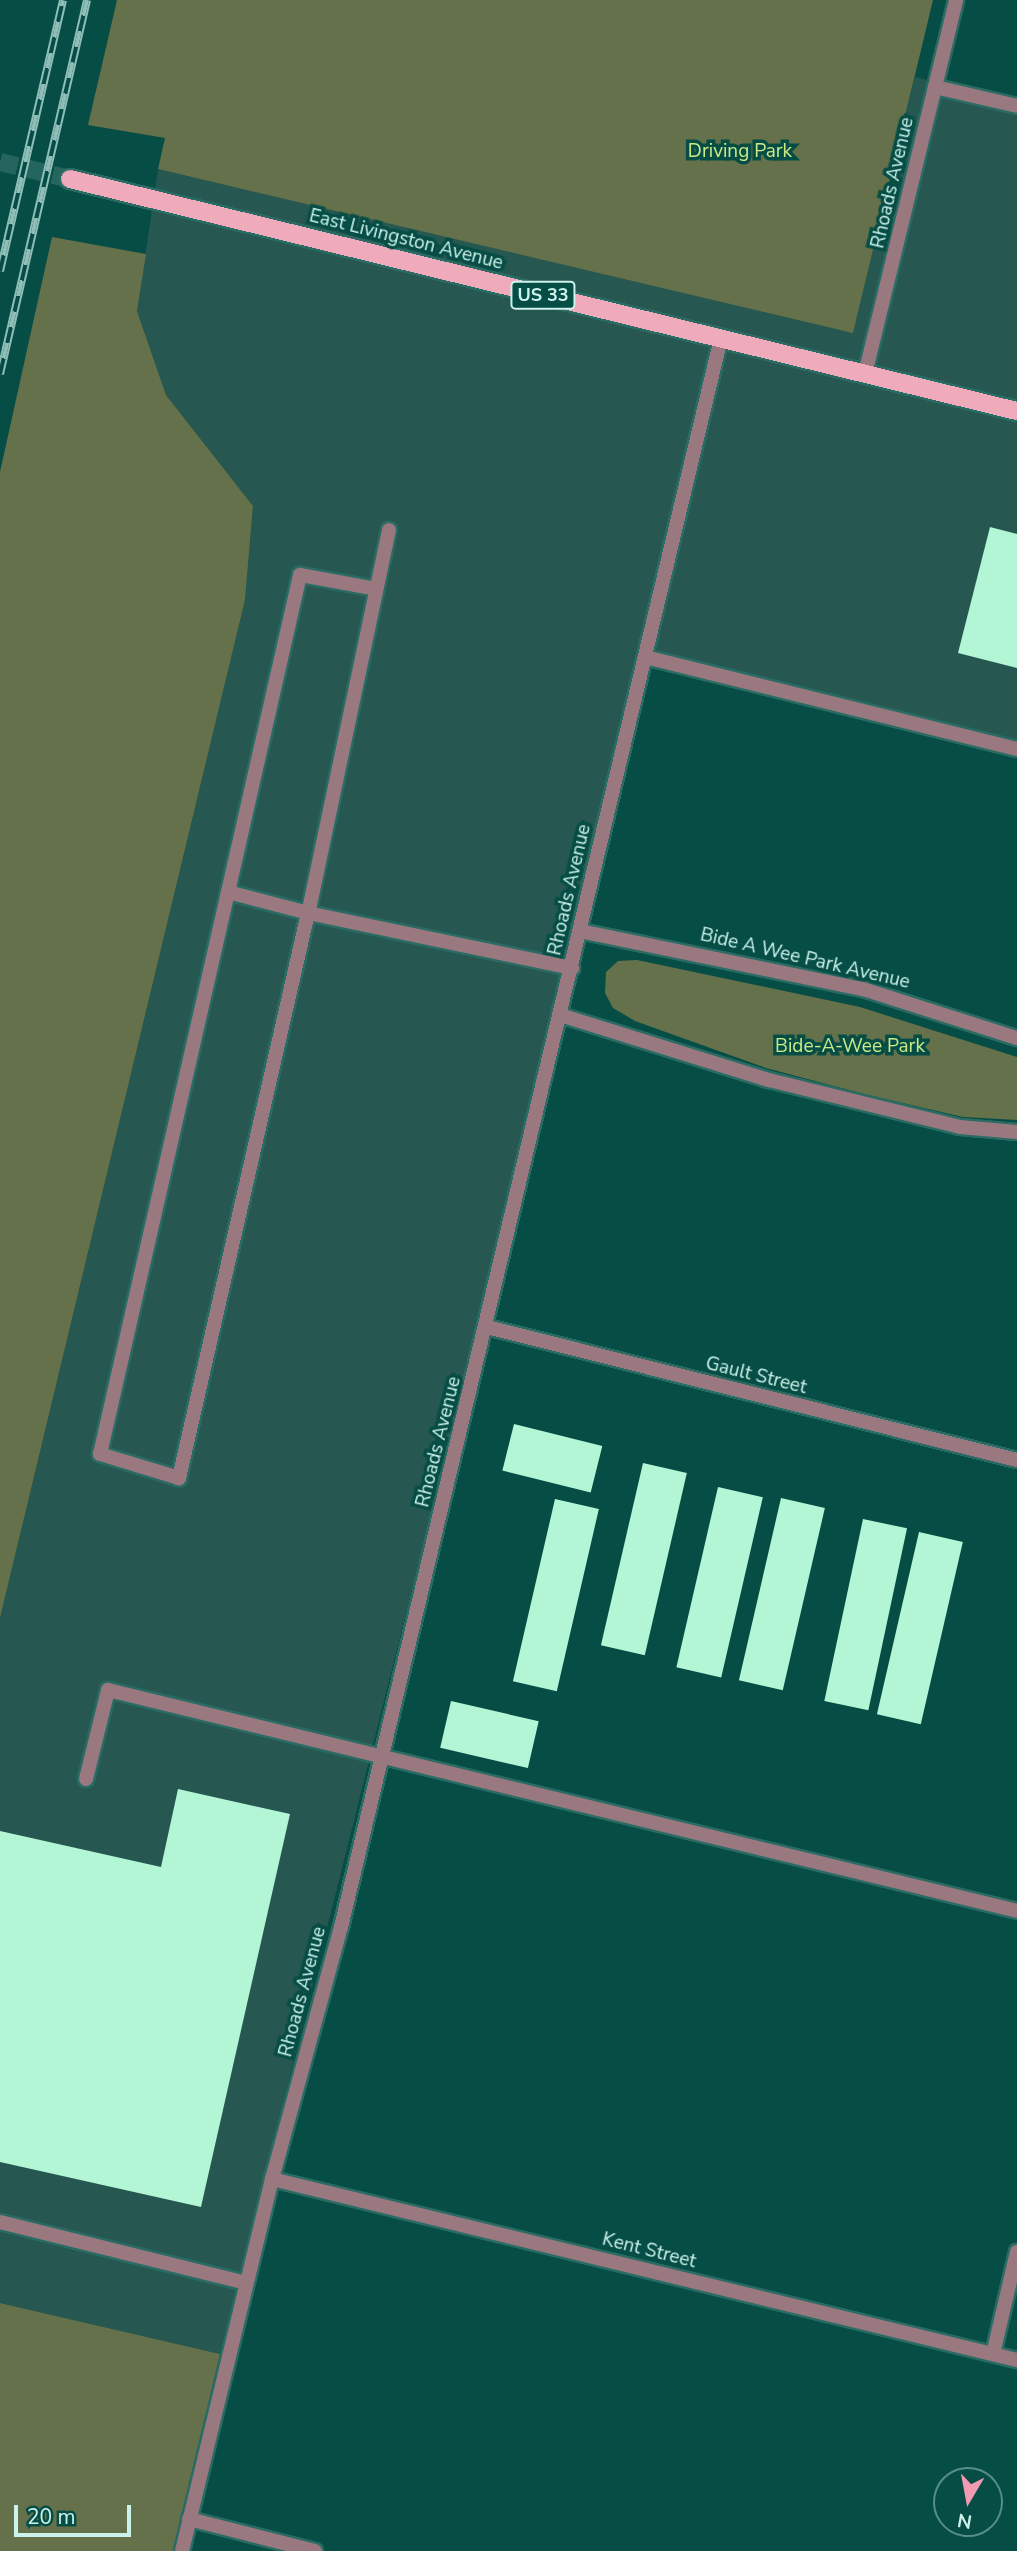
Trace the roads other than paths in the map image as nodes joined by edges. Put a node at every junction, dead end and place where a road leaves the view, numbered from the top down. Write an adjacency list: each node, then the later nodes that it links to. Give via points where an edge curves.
1 (956, 0): 2 (street, Rhoads Avenue)
2 (935, 87): 3 (street); 6 (street, Rhoads Avenue)
3 (1017, 107)
4 (70, 179): 5 (main road, East Livingston Avenue / US 33)
5 (720, 338): 6 (main road, East Livingston Avenue / US 33); 10 (street, Rhoads Avenue)
6 (864, 374): 7 (main road, East Livingston Avenue / US 33)
7 (1017, 411)
8 (389, 530): 9 (street)
9 (376, 589): 12 (street, via 300,575); 13 (street)
10 (645, 657): 11 (street); 14 (street, Rhoads Avenue)
11 (1017, 749)
12 (228, 892): 13 (street); 13 (street, via 100,1454 179,1478)
13 (308, 913): 15 (street)
14 (580, 931): 15 (street, Rhoads Avenue); 17 (street, Bide A Wee Park Avenue, via 863,989)
15 (572, 968): 16 (street, Rhoads Avenue)
16 (560, 1015): 18 (street, via 769,1080 960,1127); 19 (street, Rhoads Avenue)
17 (1017, 1038)
18 (1017, 1132)
19 (487, 1327): 20 (street, Gault Street); 21 (street, Rhoads Avenue)
20 (1017, 1460)
21 (383, 1757): 22 (street, via 108,1690); 23 (street); 24 (street, Rhoads Avenue)
22 (86, 1779)
23 (1017, 1911)
24 (272, 2179): 27 (street, Rhoads Avenue); 28 (street, Kent Street)
25 (0, 2222): 27 (street)
26 (1017, 2252): 28 (street)
27 (246, 2283): 30 (street, Rhoads Avenue)
28 (993, 2354): 29 (street, Kent Street)
29 (1017, 2360)
30 (189, 2519): 31 (street, Rhoads Avenue); 32 (street)
31 (182, 2551)
32 (315, 2551)

